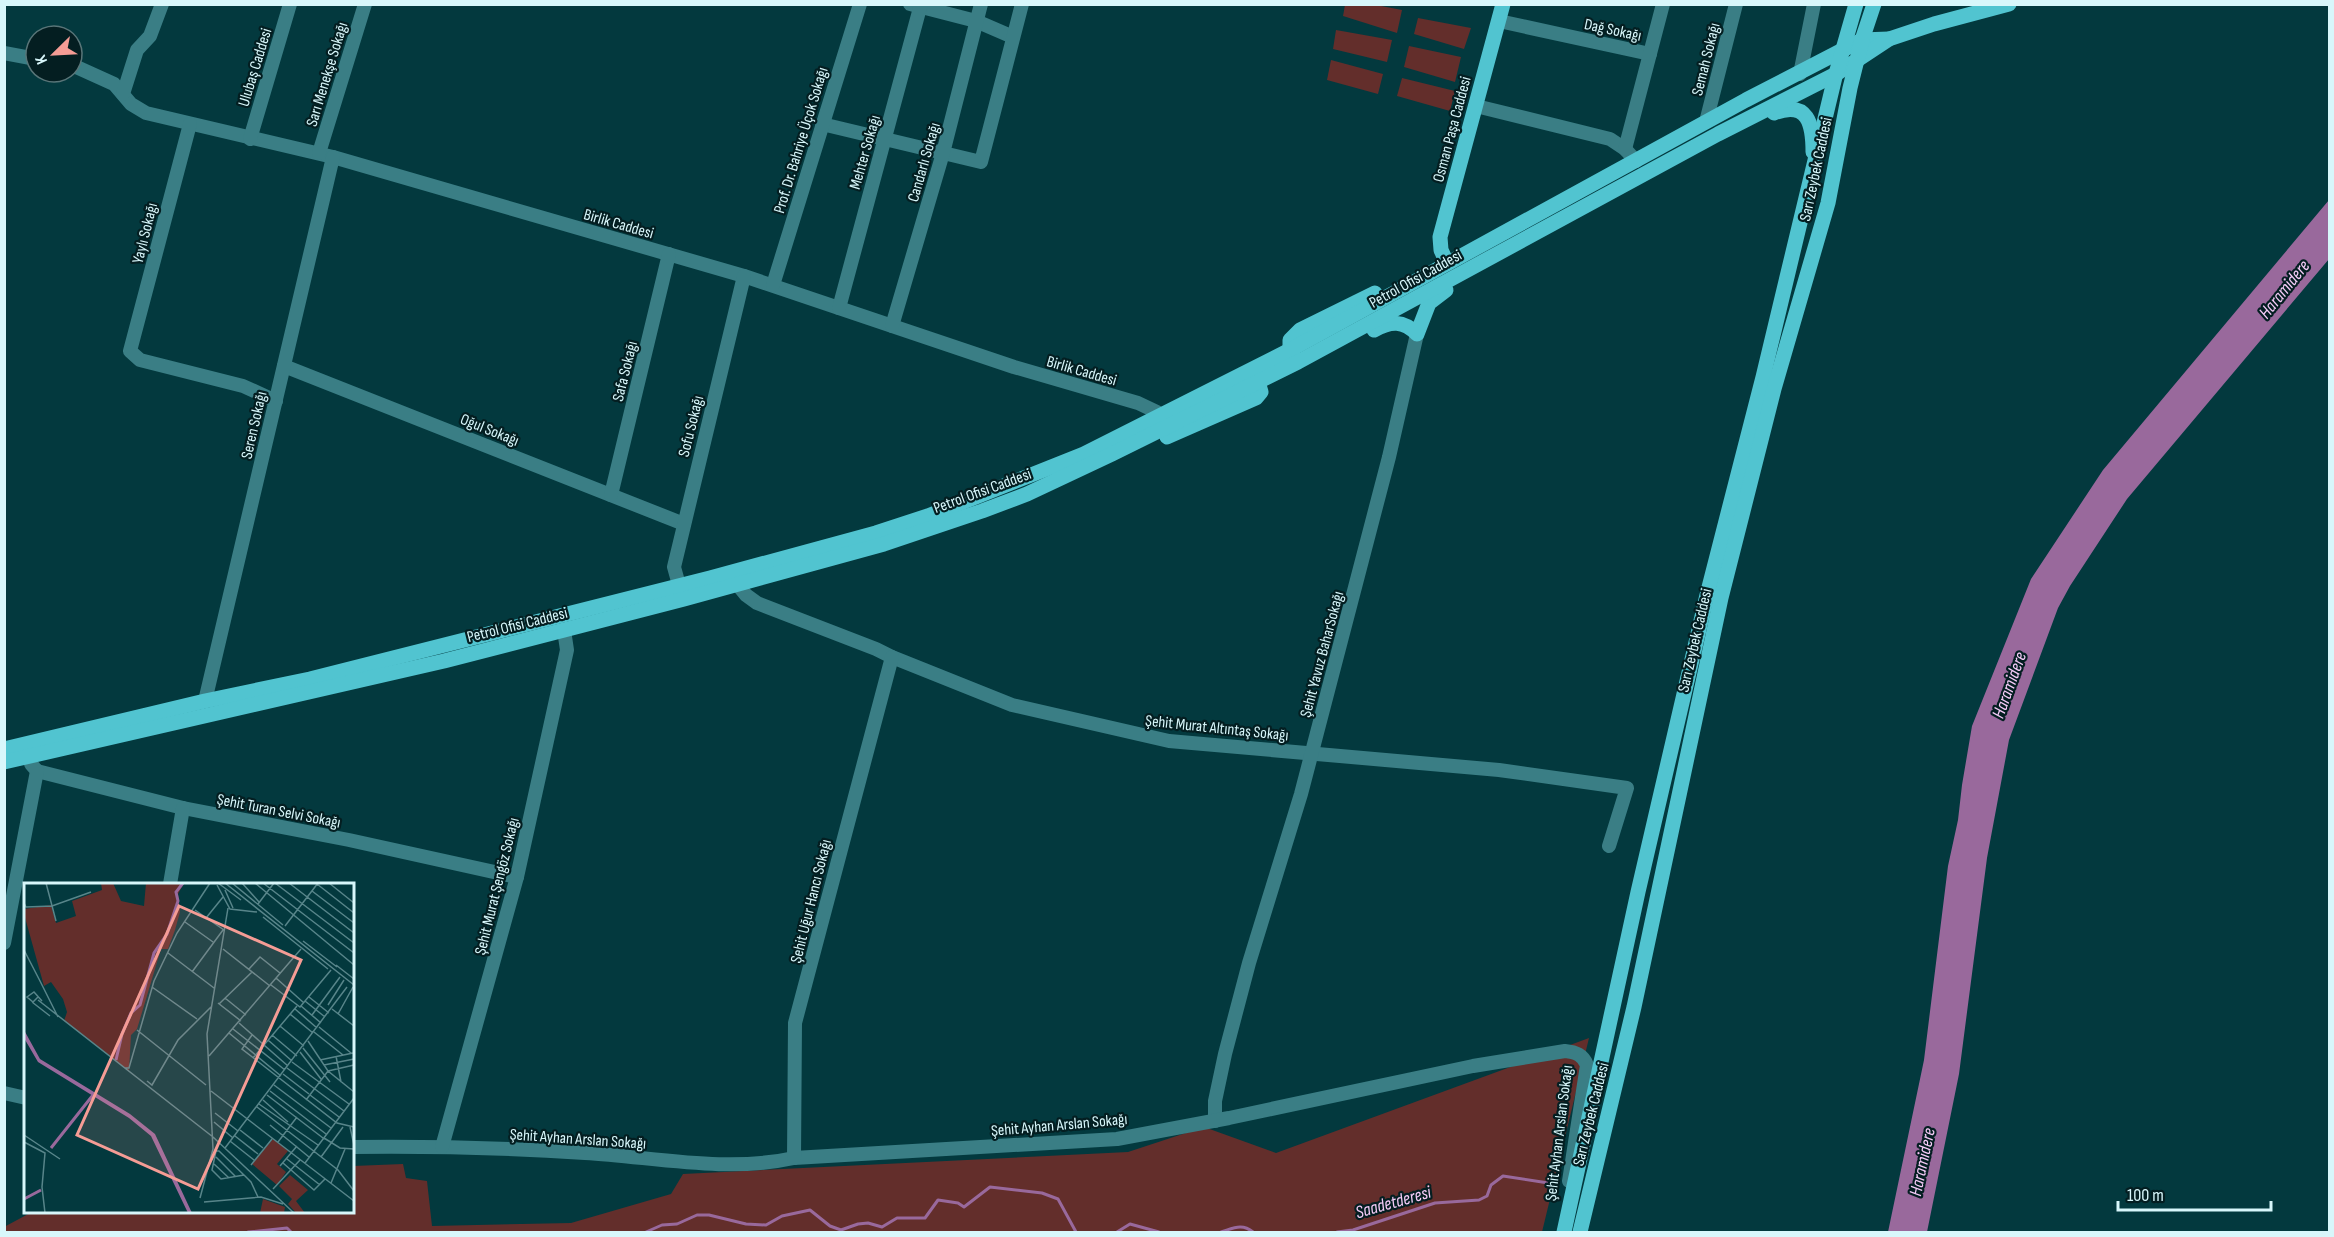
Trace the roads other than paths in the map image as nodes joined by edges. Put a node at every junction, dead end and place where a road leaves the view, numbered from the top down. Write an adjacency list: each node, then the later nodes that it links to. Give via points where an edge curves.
1 (162, 4): 28 (street, via 150,36 136,50)
2 (290, 4): 34 (street, Ulubaş Caddesi)
3 (365, 4): 38 (street, Sarı Menekşe Sokağı)
4 (860, 4): 32 (street, Prof. Dr. Bahriye Üçok Sokağı)
5 (981, 4): 15 (street, Candarlı Sokağı)
6 (1022, 4): 17 (street)
7 (1503, 4): 16 (main road, Osman Paşa Caddesi)
8 (1663, 4): 22 (street)
9 (1736, 4): 30 (street, Semah Sokağı)
10 (1814, 4): 26 (street)
11 (1856, 4): 20 (main road, Sarı Zeybek Caddesi)
12 (1874, 4): 19 (main road, Sarı Zeybek Caddesi)
13 (2009, 4): 18 (main road, Petrol Ofisi Caddesi)
14 (917, 5): 15 (street); 35 (street, Mehter Sokağı)
15 (976, 21): 17 (street); 37 (street, Candarlı Sokağı)
16 (1499, 21): 22 (street, Dağ Sokağı); 29 (main road, Osman Paşa Caddesi)
17 (1013, 37): 37 (street, via 981,162)
18 (1889, 39): 19 (main road, Petrol Ofisi Caddesi); 24 (main road, Petrol Ofisi Caddesi)
19 (1862, 40): 20 (main road, Petrol Ofisi Caddesi); 24 (main road, Sarı Zeybek Caddesi)
20 (1843, 52): 26 (main road, Petrol Ofisi Caddesi); 27 (main road, Sarı Zeybek Caddesi)
21 (4, 53): 23 (street)
22 (1650, 54): 36 (street)
23 (24, 57)
24 (1858, 59): 27 (main road, Petrol Ofisi Caddesi); 77 (main road, Sarı Zeybek Caddesi, via 1828,203 1774,389 1721,598 1634,1007)
25 (84, 70): 28 (street, Birlik Caddesi, via 114,84)
26 (1800, 74): 30 (main road, Petrol Ofisi Caddesi)
27 (1836, 74): 33 (main road, Petrol Ofisi Caddesi); 40 (main road, Sarı Zeybek Caddesi)
28 (123, 94): 31 (street, Birlik Caddesi, via 146,112)
29 (1476, 106): 36 (street, via 1610,139); 43 (main road, Osman Paşa Caddesi, via 1440,237)
30 (1706, 122): 39 (main road, Petrol Ofisi Caddesi)
31 (190, 124): 34 (street, Birlik Caddesi); 52 (street, Yaylı Sokağı, via 130,351 140,360 243,386)
32 (822, 124): 35 (street); 45 (street, Prof. Dr. Bahriye Üçok Sokağı)
33 (1718, 134): 40 (main road, via 1782,110 1793,108 1802,112 1813,136); 41 (main road, Petrol Ofisi Caddesi)
34 (250, 139): 38 (street, Birlik Caddesi)
35 (885, 140): 37 (street); 46 (street, Mehter Sokağı)
36 (1625, 148): 39 (street)
37 (943, 153): 47 (street, Candarlı Sokağı)
38 (326, 155): 42 (street, Birlik Caddesi); 50 (street, Seren Sokağı)
39 (1636, 160): 43 (main road, Petrol Ofisi Caddesi)
40 (1811, 182): 76 (main road, Sarı Zeybek Caddesi, via 1707,595)
41 (1504, 250): 48 (main road, via 1434,298 1424,311); 49 (main road, Petrol Ofisi Caddesi)
42 (669, 254): 44 (street, Birlik Caddesi); 54 (street, Safa Sokağı)
43 (1447, 263): 49 (main road, Petrol Ofisi Caddesi, via 1306,327 1290,340)
44 (744, 276): 45 (street, Birlik Caddesi); 55 (street, Sofu Sokağı)
45 (773, 285): 46 (street, Birlik Caddesi)
46 (839, 308): 47 (street, Birlik Caddesi)
47 (892, 326): 53 (street, Birlik Caddesi, via 1138,403)
48 (1417, 334): 49 (main road, via 1403,324 1386,323 1316,361 1306,364); 62 (street, Şehit Yavuz BaharSokağı)
49 (1294, 356): 51 (main road, Petrol Ofisi Caddesi)
50 (284, 366): 52 (street, Seren Sokağı); 54 (street, Oğul Sokağı)
51 (1256, 375): 53 (main road, Petrol Ofisi Caddesi); 56 (main road, Petrol Ofisi Caddesi, via 1261,392 1256,398 1104,464 982,512 884,544)
52 (276, 401): 60 (street, Seren Sokağı)
53 (1160, 416): 57 (main road, Petrol Ofisi Caddesi, via 1053,468 928,516)
54 (611, 495): 55 (street, Oğul Sokağı)
55 (684, 524): 57 (street, Sofu Sokağı, via 674,567)
56 (737, 584): 57 (main road, Petrol Ofisi Caddesi); 59 (street, Şehit Murat Altıntaş Sokağı, via 757,603)
57 (682, 592): 58 (main road, Petrol Ofisi Caddesi); 60 (main road, Petrol Ofisi Caddesi)
58 (564, 630): 61 (main road, Petrol Ofisi Caddesi, via 444,661); 67 (street, Şehit Murat Şengöz Sokağı, via 567,650)
59 (892, 657): 62 (street, Şehit Murat Altıntaş Sokağı, via 1012,705 1138,735); 75 (street, Şehit Uğur Hancı Sokağı, via 795,1023)
60 (205, 701): 61 (main road, Petrol Ofisi Caddesi)
61 (13, 749): 63 (main road, Petrol Ofisi Caddesi); 64 (street)
62 (1312, 753): 66 (street, Şehit Murat Altıntaş Sokağı, via 1499,770 1627,788); 72 (street, Şehit Yavuz BaharSokağı, via 1237,1009 1215,1101)
63 (4, 762)
64 (37, 771): 65 (street, Şehit Turan Selvi Sokağı); 69 (street)
65 (183, 808): 67 (street, Şehit Turan Selvi Sokağı); 68 (street)
66 (1609, 846)
67 (517, 877): 73 (street, Şehit Murat Şengöz Sokağı)
68 (170, 883)
69 (4, 943)
70 (4, 1093): 71 (street)
71 (24, 1098)
72 (1215, 1121): 75 (street, Şehit Ayhan Arslan Sokağı, via 1117,1138); 76 (street, Şehit Ayhan Arslan Sokağı, via 1473,1066 1574,1052 1587,1065)
73 (442, 1147): 74 (street, Şehit Ayhan Arslan Sokağı); 75 (street, Şehit Ayhan Arslan Sokağı, via 736,1165)
74 (354, 1148)
75 (794, 1158)
76 (1563, 1233)
77 (1580, 1233)

